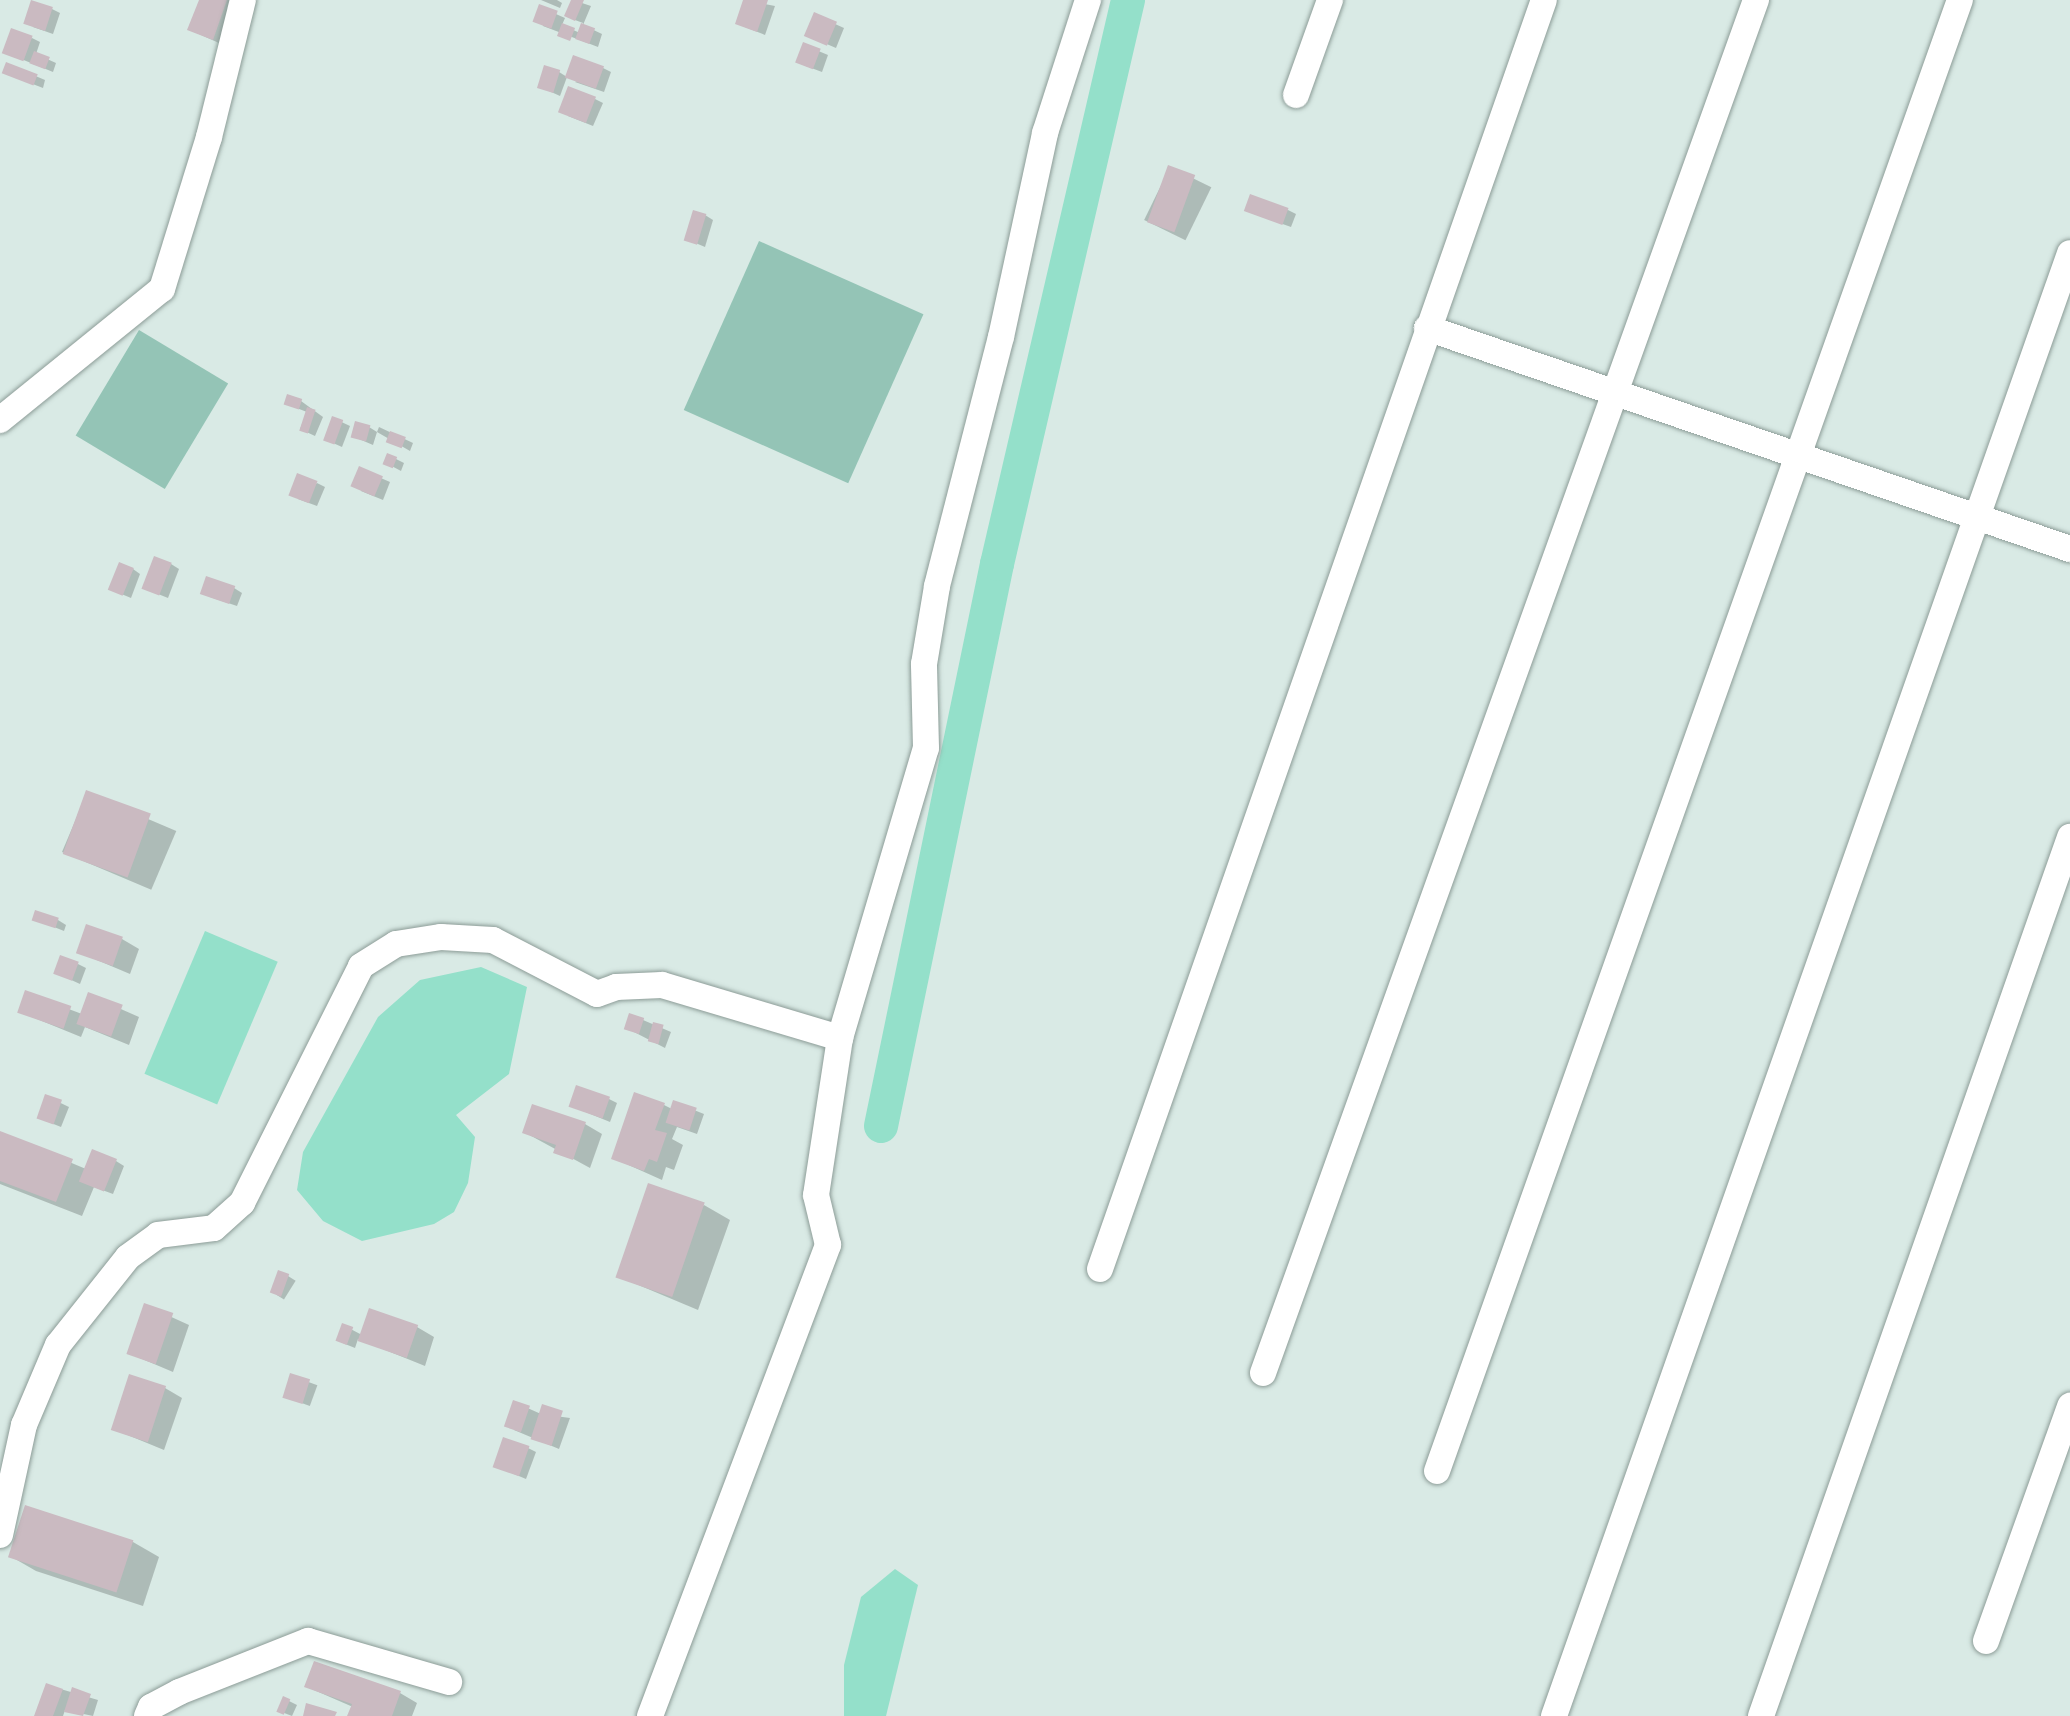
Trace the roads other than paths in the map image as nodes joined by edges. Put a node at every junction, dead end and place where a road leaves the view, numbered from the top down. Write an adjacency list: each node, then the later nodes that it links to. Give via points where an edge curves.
1 (243, 0): 11 (street, via 209,137 162,289)
2 (1088, 0): 16 (street, via 1045,133 1001,337 937,586 924,664 926,748)
3 (1330, 0): 7 (street)
4 (1544, 0): 9 (street)
5 (1756, 0): 10 (street)
6 (1960, 0): 12 (street)
7 (1296, 95)
8 (2070, 253): 13 (street)
9 (1427, 328): 10 (street); 17 (street)
10 (1615, 392): 12 (street); 18 (street)
11 (0, 420)
12 (1800, 456): 13 (street); 20 (street)
13 (1975, 517): 14 (street); 26 (street)
14 (2070, 549)
15 (2070, 837): 27 (street)
16 (840, 1038): 21 (street, via 662,985 616,987 597,994 493,940 441,937 396,944 361,966 242,1203 214,1228 158,1235 128,1257 58,1345 24,1425); 25 (street, via 816,1195 828,1245)
17 (1100, 1269)
18 (1263, 1373)
19 (2070, 1406): 22 (street)
20 (1437, 1471)
21 (0, 1535)
22 (1986, 1641)
23 (449, 1682): 24 (street, via 308,1641 179,1692 151,1707)
24 (147, 1716)
25 (650, 1716)
26 (1554, 1716)
27 (1761, 1716)

